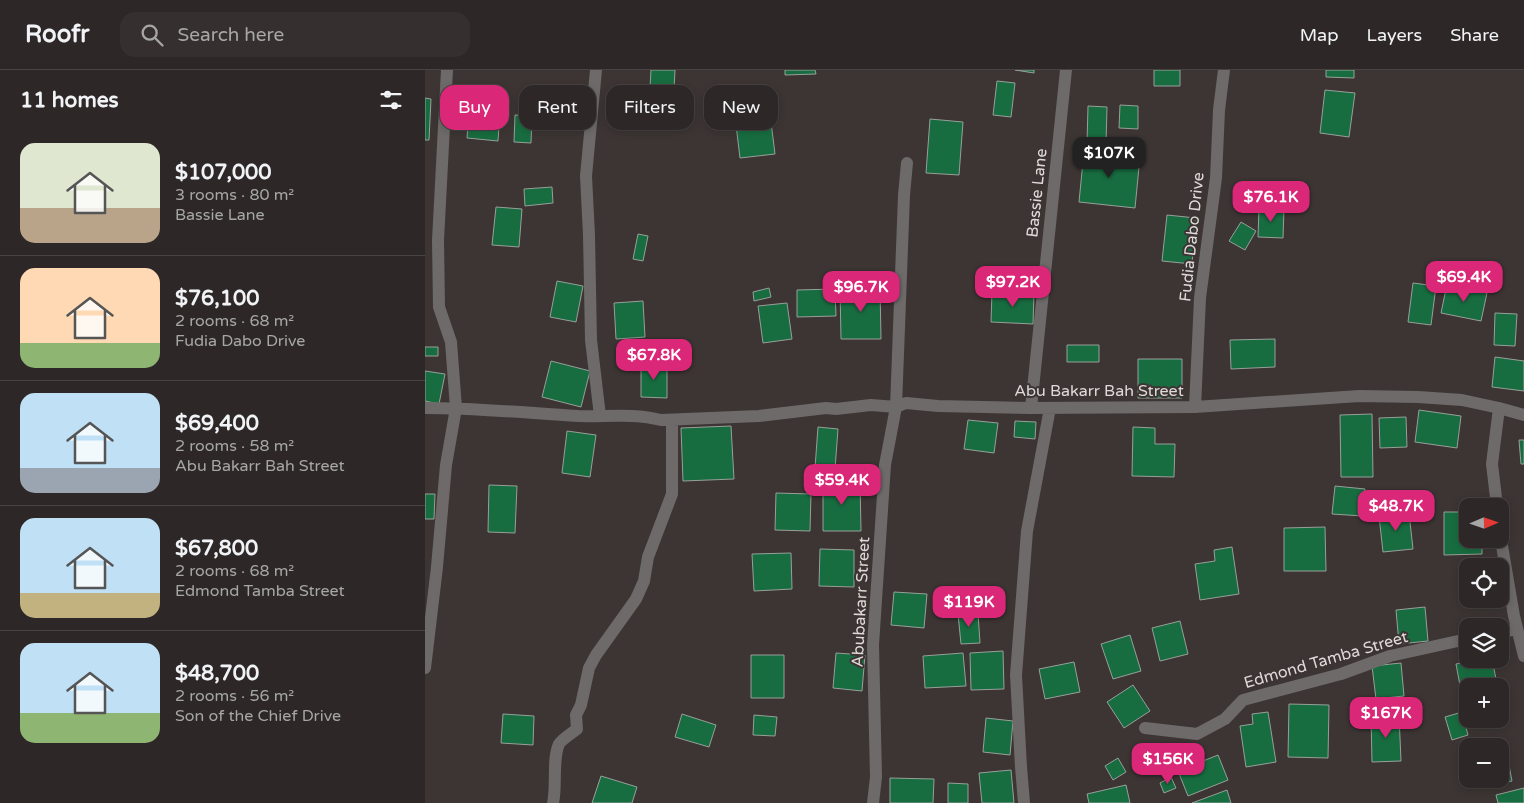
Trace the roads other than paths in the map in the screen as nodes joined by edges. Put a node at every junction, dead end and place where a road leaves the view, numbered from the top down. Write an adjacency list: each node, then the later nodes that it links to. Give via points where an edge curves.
1 (447, 70): 9 (street, via 438,240 439,307 451,342)
2 (596, 70): 14 (street, via 586,176 591,340)
3 (1066, 70): 10 (street, Bassie Lane)
4 (1224, 70): 7 (street, Fudia Dabo Drive, via 1216,178 1200,298)
5 (907, 163): 6 (street, Abubakarr Street)
6 (895, 407): 10 (street, Abu Bakarr Bah Street, via 906,403); 15 (street, Abu Bakarr Bah Street, via 871,405 759,416); 25 (street, Abubakarr Street, via 885,465 873,645 876,777)
7 (1195, 407): 11 (street, Abu Bakarr Bah Street); 12 (street, Abu Bakarr Bah Street, via 1369,396 1462,400)
8 (425, 408): 9 (street)
9 (455, 408): 14 (street); 22 (street)
10 (1031, 408): 11 (street, Abu Bakarr Bah Street)
11 (1050, 408): 26 (street, via 1027,531 1017,666)
12 (1499, 408): 13 (street, Abu Bakarr Bah Street); 16 (street, via 1493,464)
13 (1524, 415)
14 (600, 416): 15 (street, via 647,416)
15 (672, 420): 24 (street, via 672,494 648,557 645,581 589,668 576,715 577,729 559,743)
16 (1496, 498)
17 (1502, 548): 18 (street)
18 (1516, 629): 19 (street); 21 (street)
19 (1509, 631)
20 (1459, 641): 23 (street, Edmond Tamba Street, via 1390,656 1341,674 1243,700 1225,719 1197,734)
21 (1524, 656)
22 (425, 668)
23 (1145, 728)
24 (553, 803)
25 (873, 803)
26 (1024, 803)

